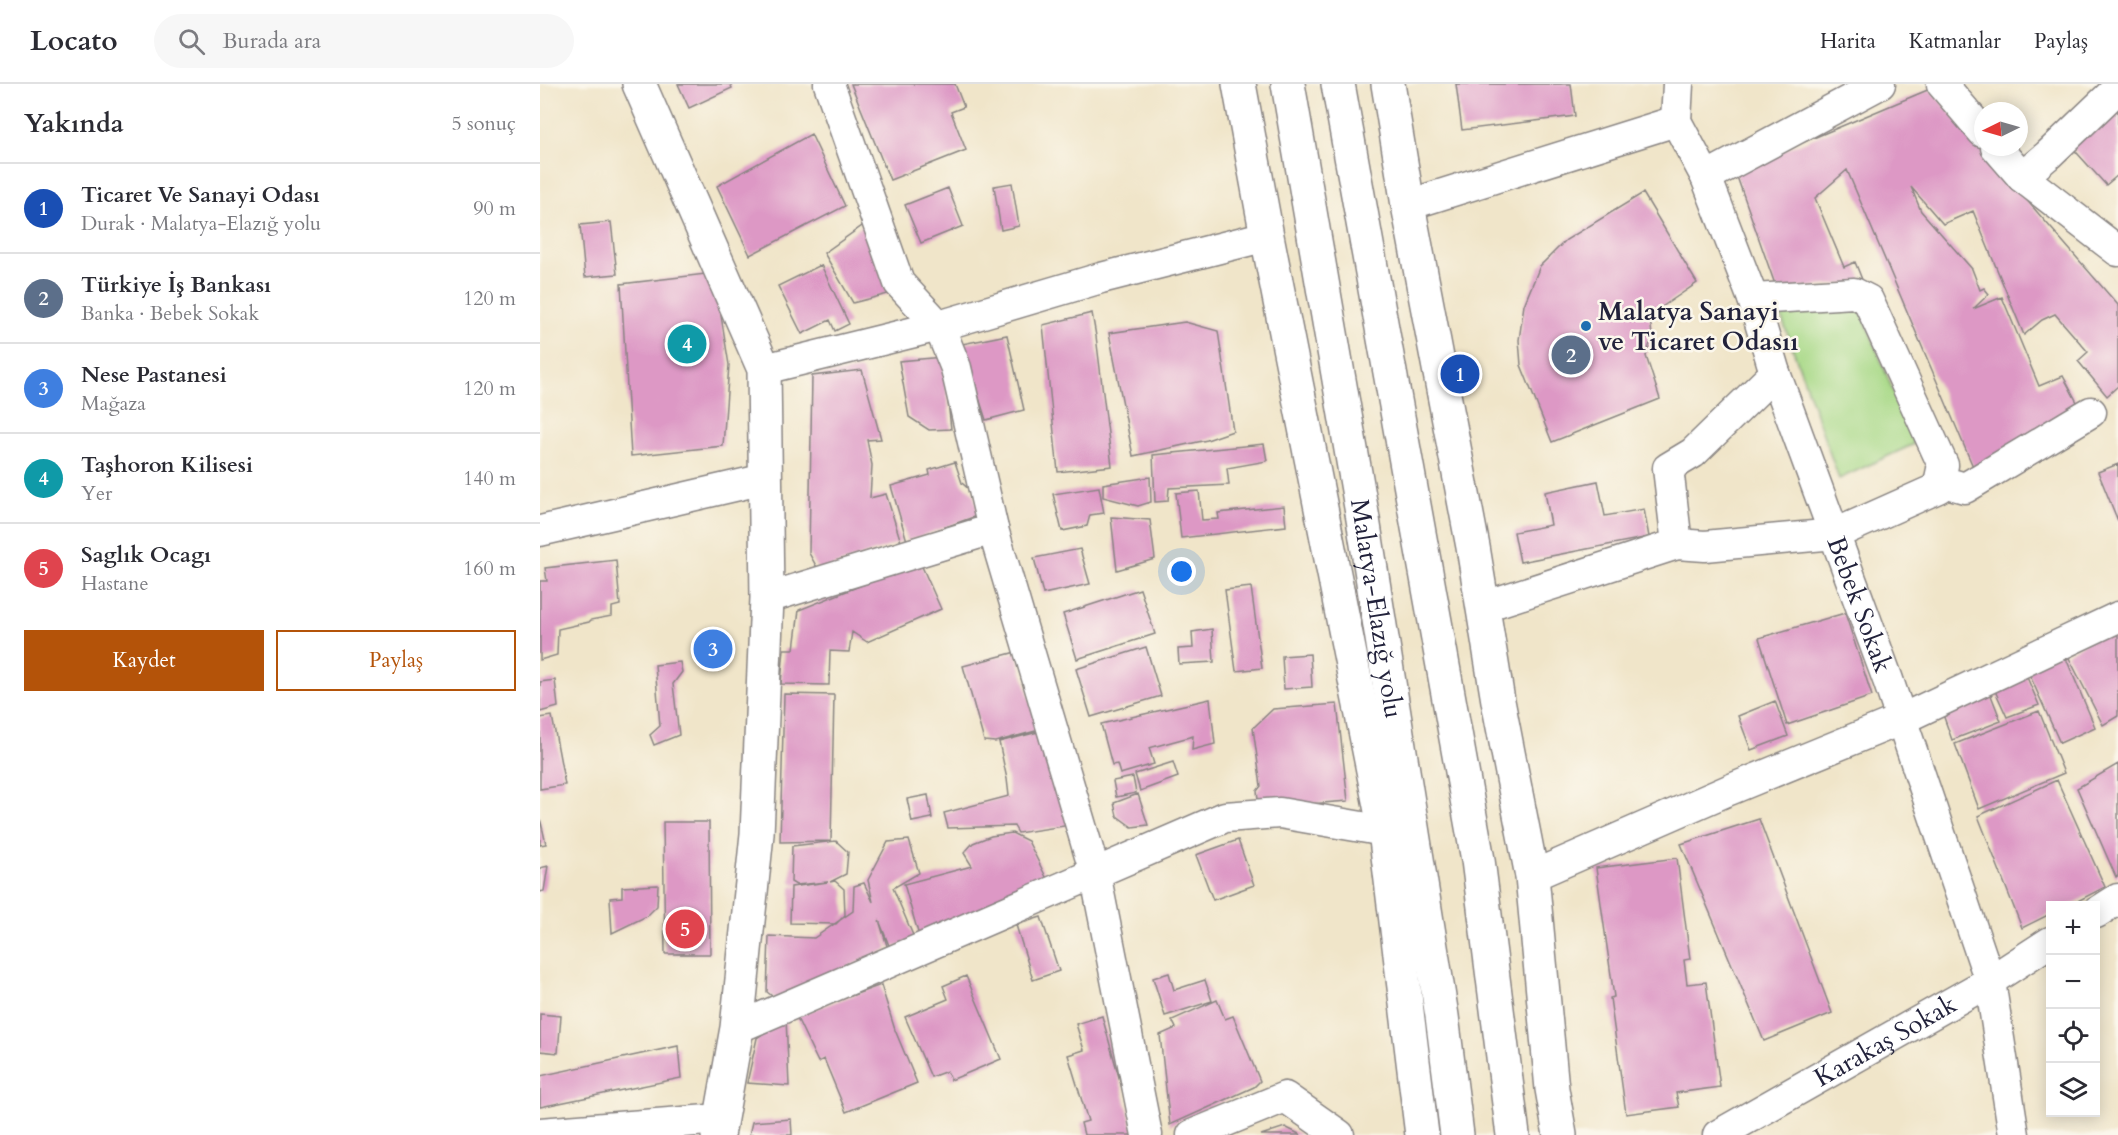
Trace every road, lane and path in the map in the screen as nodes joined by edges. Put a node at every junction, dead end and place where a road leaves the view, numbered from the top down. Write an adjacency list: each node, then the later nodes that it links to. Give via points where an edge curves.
1 (639, 84): 22 (main road)
2 (829, 84): 21 (street, via 899,283)
3 (1239, 84): 18 (main road)
4 (1338, 84): 50 (main road, via 1479,860)
5 (1369, 84): 11 (main road)
6 (1678, 84): 12 (street)
7 (1880, 84): 15 (street)
8 (1942, 84): 13 (street)
9 (2118, 88): 16 (street)
10 (1288, 90): 49 (main road, Malatya-Elazığ yolu, via 1363,519 1442,1016)
11 (1390, 98): 17 (main road)
12 (1676, 121): 15 (street, Bebek Sokak); 17 (street)
13 (1974, 121)
14 (2004, 156): 16 (street)
15 (1706, 177): 20 (street, Bebek Sokak)
16 (2022, 177): 19 (street)
17 (1408, 205): 32 (main road)
18 (1267, 236): 21 (street, via 1101,278); 35 (main road)
19 (2118, 251)
20 (1753, 299): 23 (street, Bebek Sokak); 26 (street, via 1854,292 1868,300 1943,465)
21 (939, 326): 22 (street); 27 (street, via 956,368)
22 (764, 369): 25 (main road)
23 (1775, 374): 29 (street, Bebek Sokak); 30 (street, via 1692,453 1668,468)
24 (2091, 412): 26 (street, via 1965,488)
25 (765, 479): 28 (street); 31 (main road)
26 (1940, 481): 29 (street, via 1938,488)
27 (993, 529): 31 (street); 36 (street)
28 (540, 531)
29 (1834, 534): 30 (street, via 1705,546); 34 (street, Bebek Sokak)
30 (1677, 544): 32 (street)
31 (767, 598): 42 (main road, via 757,834)
32 (1482, 606): 37 (main road)
33 (2118, 617): 34 (street)
34 (1900, 720): 37 (street); 41 (street, Bebek Sokak)
35 (1385, 831): 36 (street, via 1280,813 1225,818); 48 (main road)
36 (1095, 873): 42 (street); 45 (street)
37 (1532, 876): 51 (main road, via 1552,1089)
38 (2118, 899): 39 (street)
39 (2100, 910)
40 (2046, 945): 41 (street, Karakaş Sokak)
41 (1990, 981): 52 (street, Karakaş Sokak); 53 (street, Bebek Sokak)
42 (736, 1028): 43 (main road)
43 (720, 1127): 44 (street)
44 (540, 1133)
45 (1147, 1135)
46 (1192, 1135): 47 (street, via 1285,1097)
47 (1339, 1135)
48 (1422, 1135)
49 (1457, 1135)
50 (1513, 1135)
51 (1560, 1135)
52 (1718, 1135)
53 (2014, 1135)

